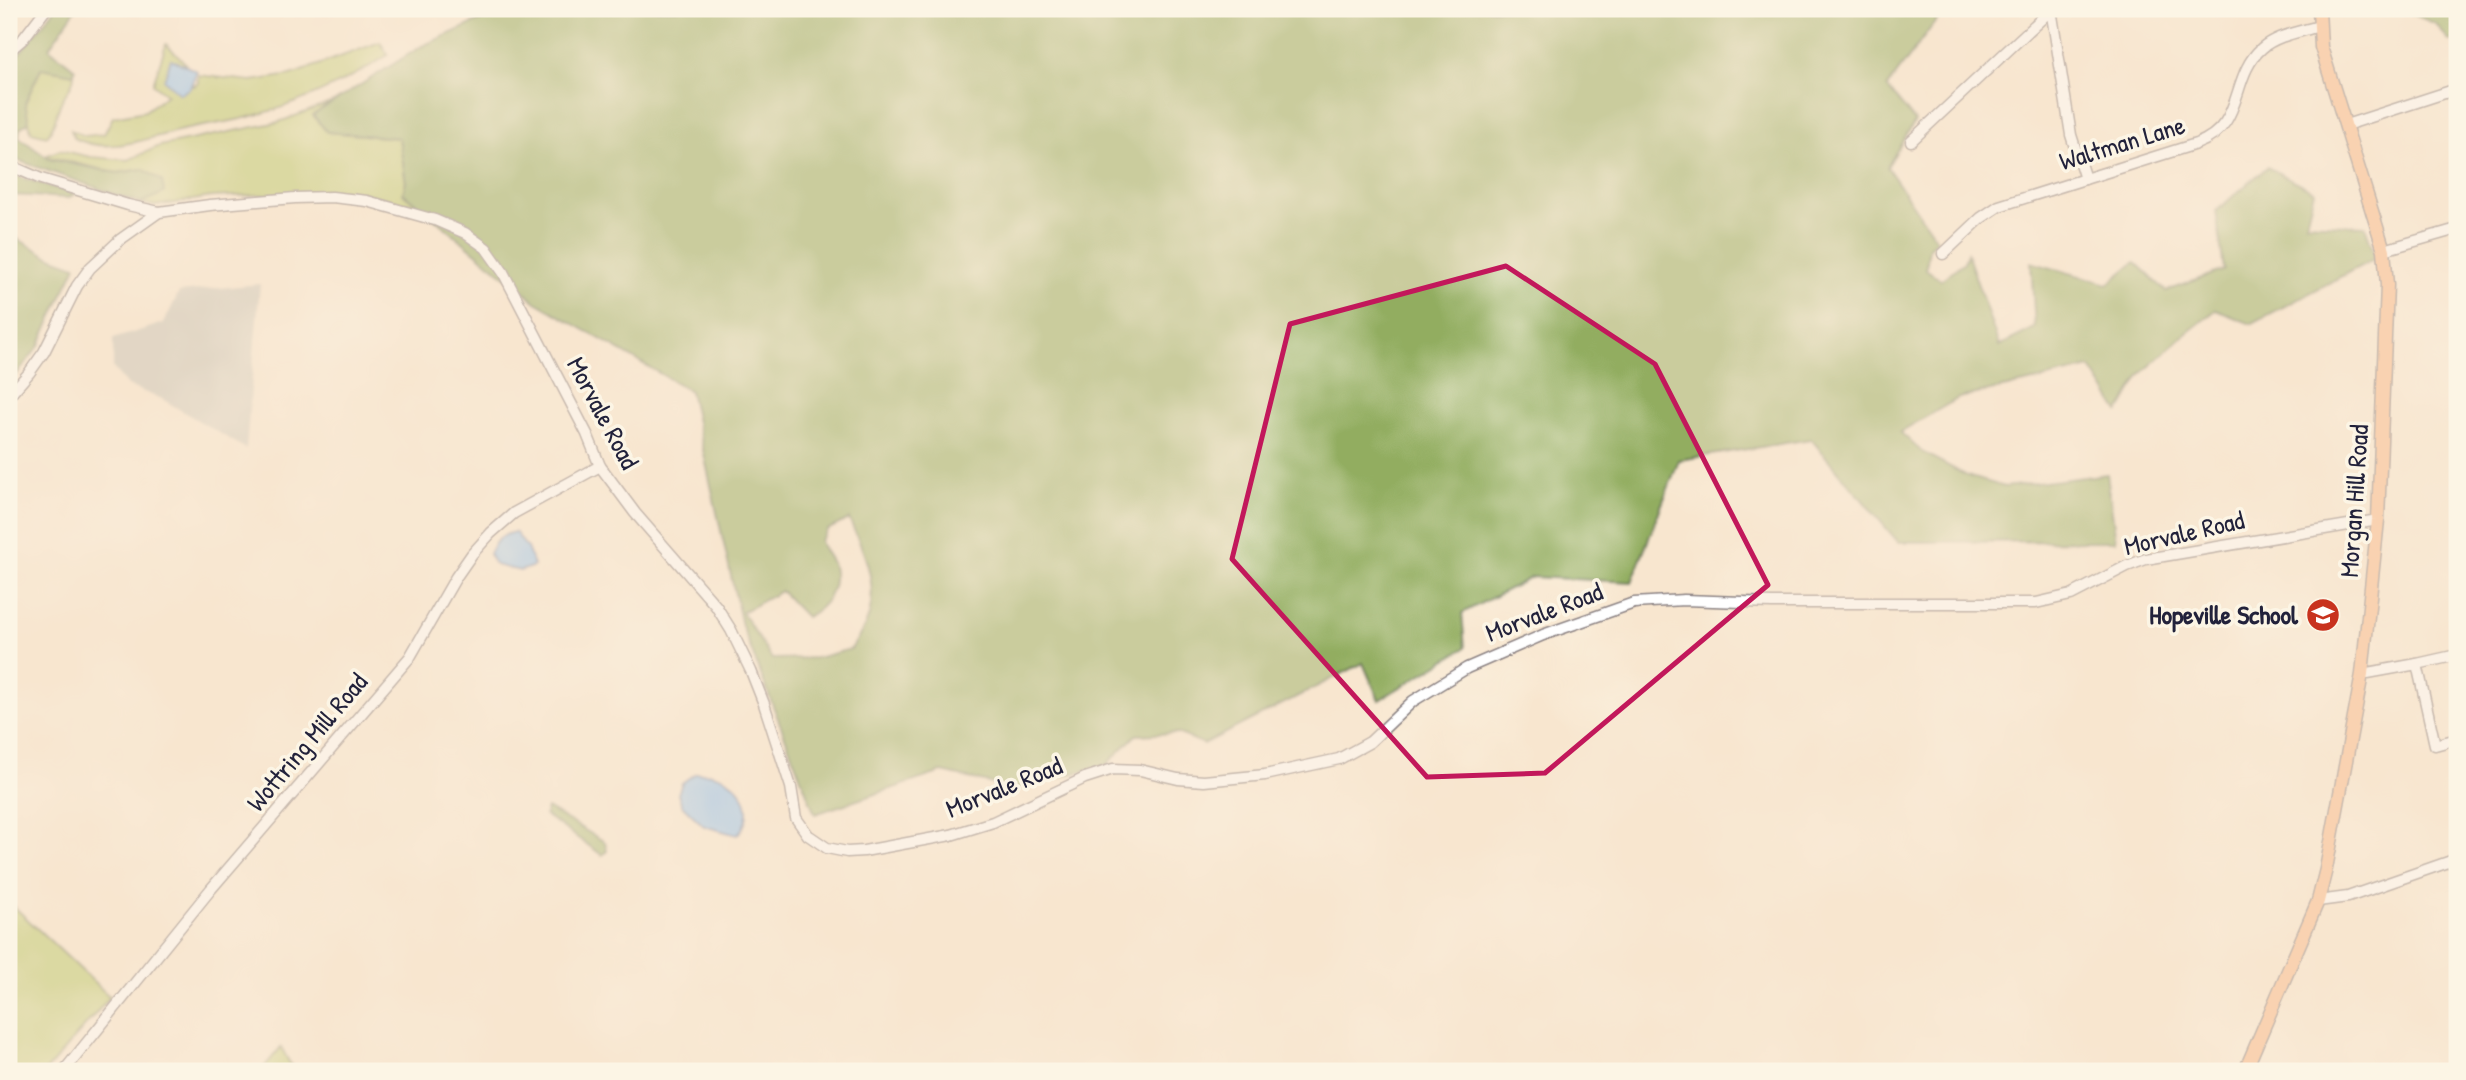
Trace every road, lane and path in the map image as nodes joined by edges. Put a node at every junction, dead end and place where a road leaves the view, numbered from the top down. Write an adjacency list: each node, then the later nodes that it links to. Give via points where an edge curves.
1 (46, 9): 5 (street)
2 (2051, 9): 8 (street); 10 (street, via 2073,141)
3 (2319, 9): 4 (main road, Morgan Hill Road)
4 (2319, 26): 7 (main road, Morgan Hill Road, via 2321,47); 10 (street, Waltman Lane, via 2274,40 2257,52 2230,116 2210,138)
5 (9, 51)
6 (2457, 89): 7 (street)
7 (2346, 125): 13 (main road, Morgan Hill Road)
8 (1911, 141)
9 (9, 164): 11 (street, via 41,179)
10 (2085, 178): 14 (street, Waltman Lane, via 1994,209)
11 (159, 212): 15 (street, Morvale Road, via 90,268 44,352); 16 (street, Morvale Road, via 332,197 367,201 465,233 486,248 503,272)
12 (2457, 229): 13 (street)
13 (2384, 250): 17 (main road, Morgan Hill Road, via 2388,312)
14 (1943, 254)
15 (9, 396)
16 (600, 466): 17 (street, Morvale Road, via 731,630 751,671 788,774 796,818 821,844 847,852 976,828 1113,769 1203,781 1265,775 1339,759 1370,742 1413,701 1467,668 1634,603 2036,603 2071,595 2146,559); 24 (street, Wottring Mill Road, via 514,513 472,554 410,657 211,889)
17 (2378, 520): 20 (main road, Morgan Hill Road)
18 (2457, 654): 19 (street)
19 (2417, 664): 20 (street); 21 (street, via 2435,745)
20 (2362, 674): 23 (main road, Morgan Hill Road)
21 (2457, 739)
22 (2457, 859): 23 (street, via 2348,897)
23 (2318, 901): 25 (main road, Morgan Hill Road)
24 (64, 1071)
25 (2245, 1071)

